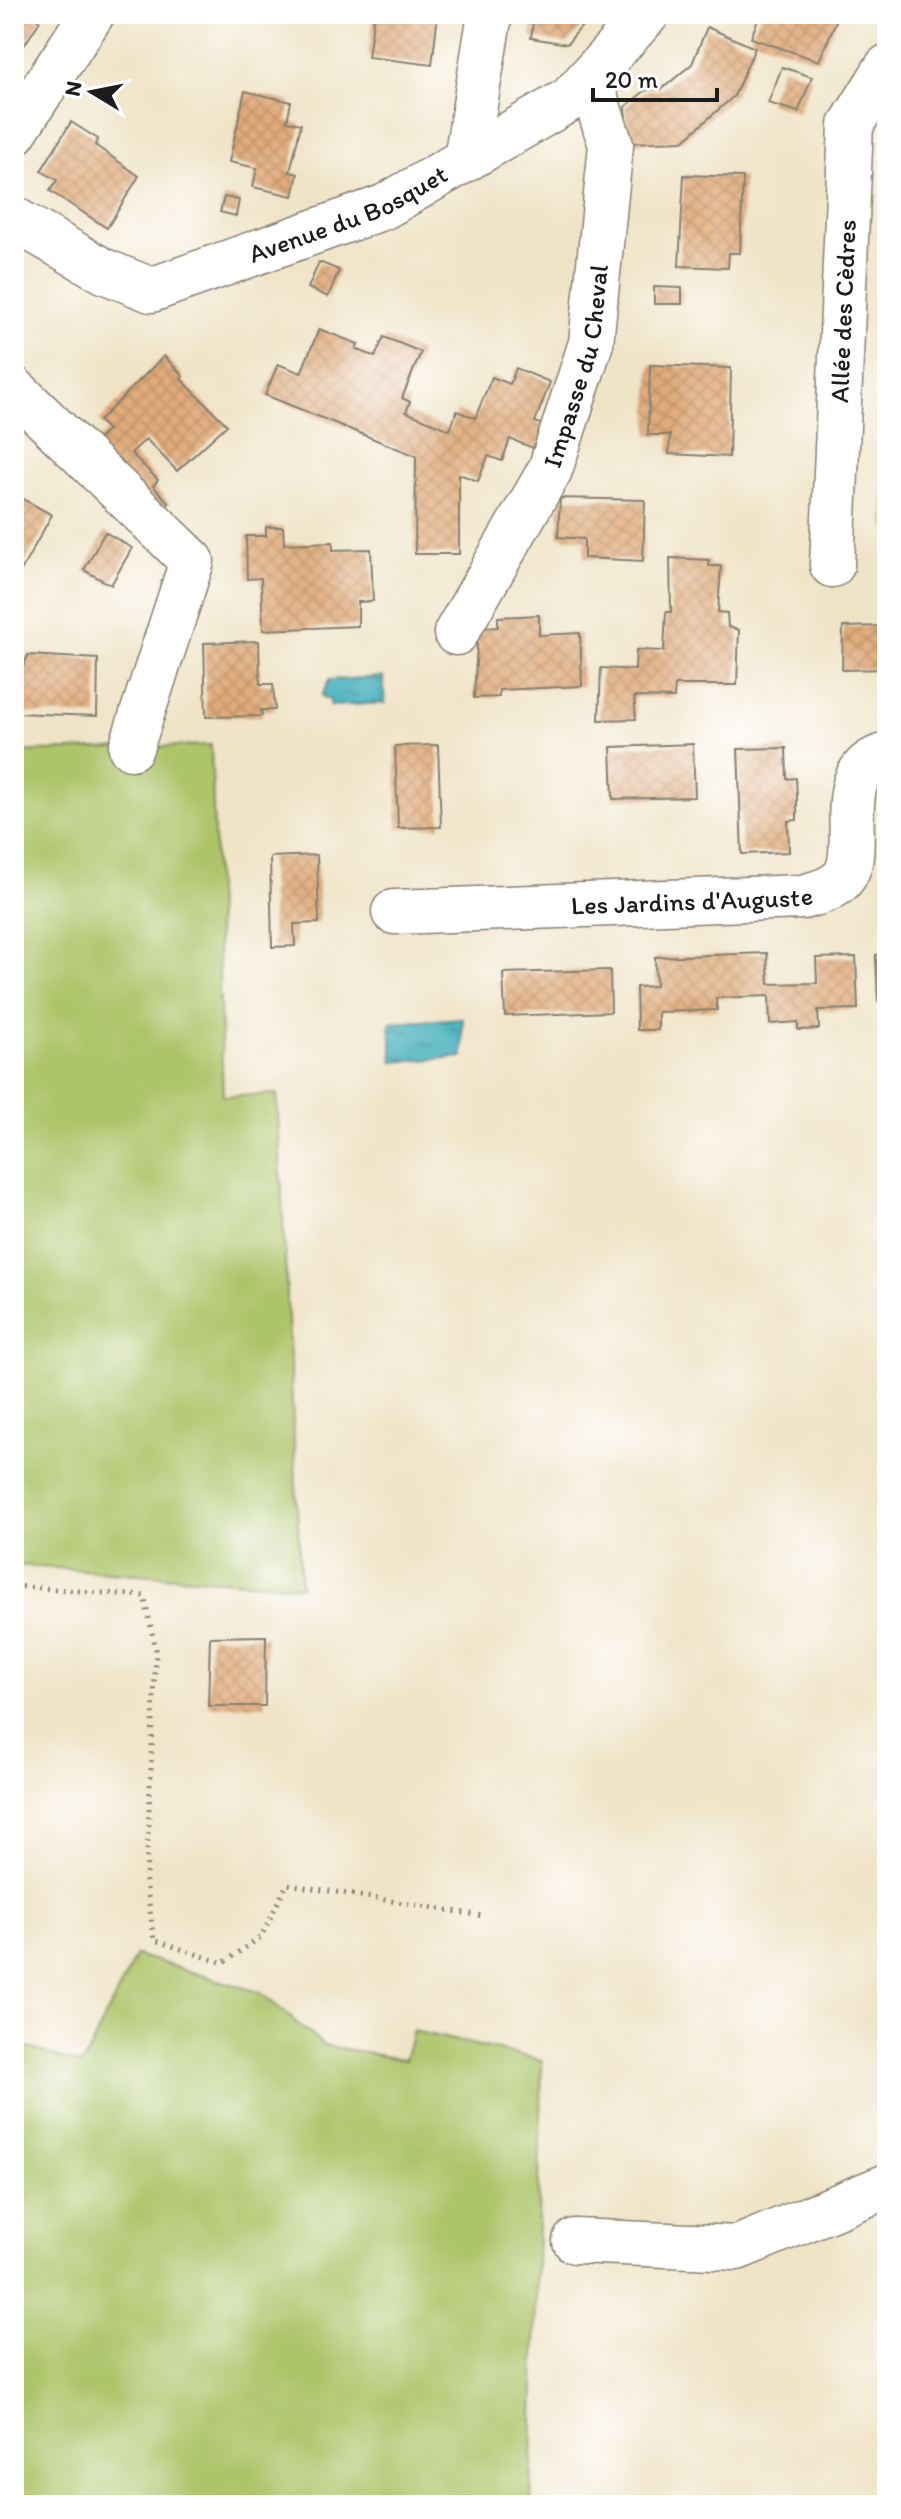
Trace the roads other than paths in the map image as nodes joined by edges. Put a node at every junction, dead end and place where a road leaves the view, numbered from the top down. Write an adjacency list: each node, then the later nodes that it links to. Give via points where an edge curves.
1 (92, 14): 6 (street)
2 (490, 14): 7 (street)
3 (647, 14): 5 (street, Avenue du Bosquet)
4 (887, 67): 10 (street, Allée des Cèdres, via 851,125)
5 (589, 78): 7 (street, Avenue du Bosquet, via 570,99); 11 (street, Impasse du Cheval, via 611,145 591,343 550,470)
6 (14, 133)
7 (466, 159): 8 (street, Avenue du Bosquet, via 384,207 151,290 104,271)
8 (14, 219)
9 (14, 389): 12 (street, via 192,561)
10 (832, 565)
11 (456, 633)
12 (131, 748)
13 (887, 755): 14 (street, Les Jardins d'Auguste, via 878,757 853,789 844,877 829,889 803,897)
14 (394, 912)
15 (887, 2186): 16 (street, via 737,2248)
16 (575, 2241)

